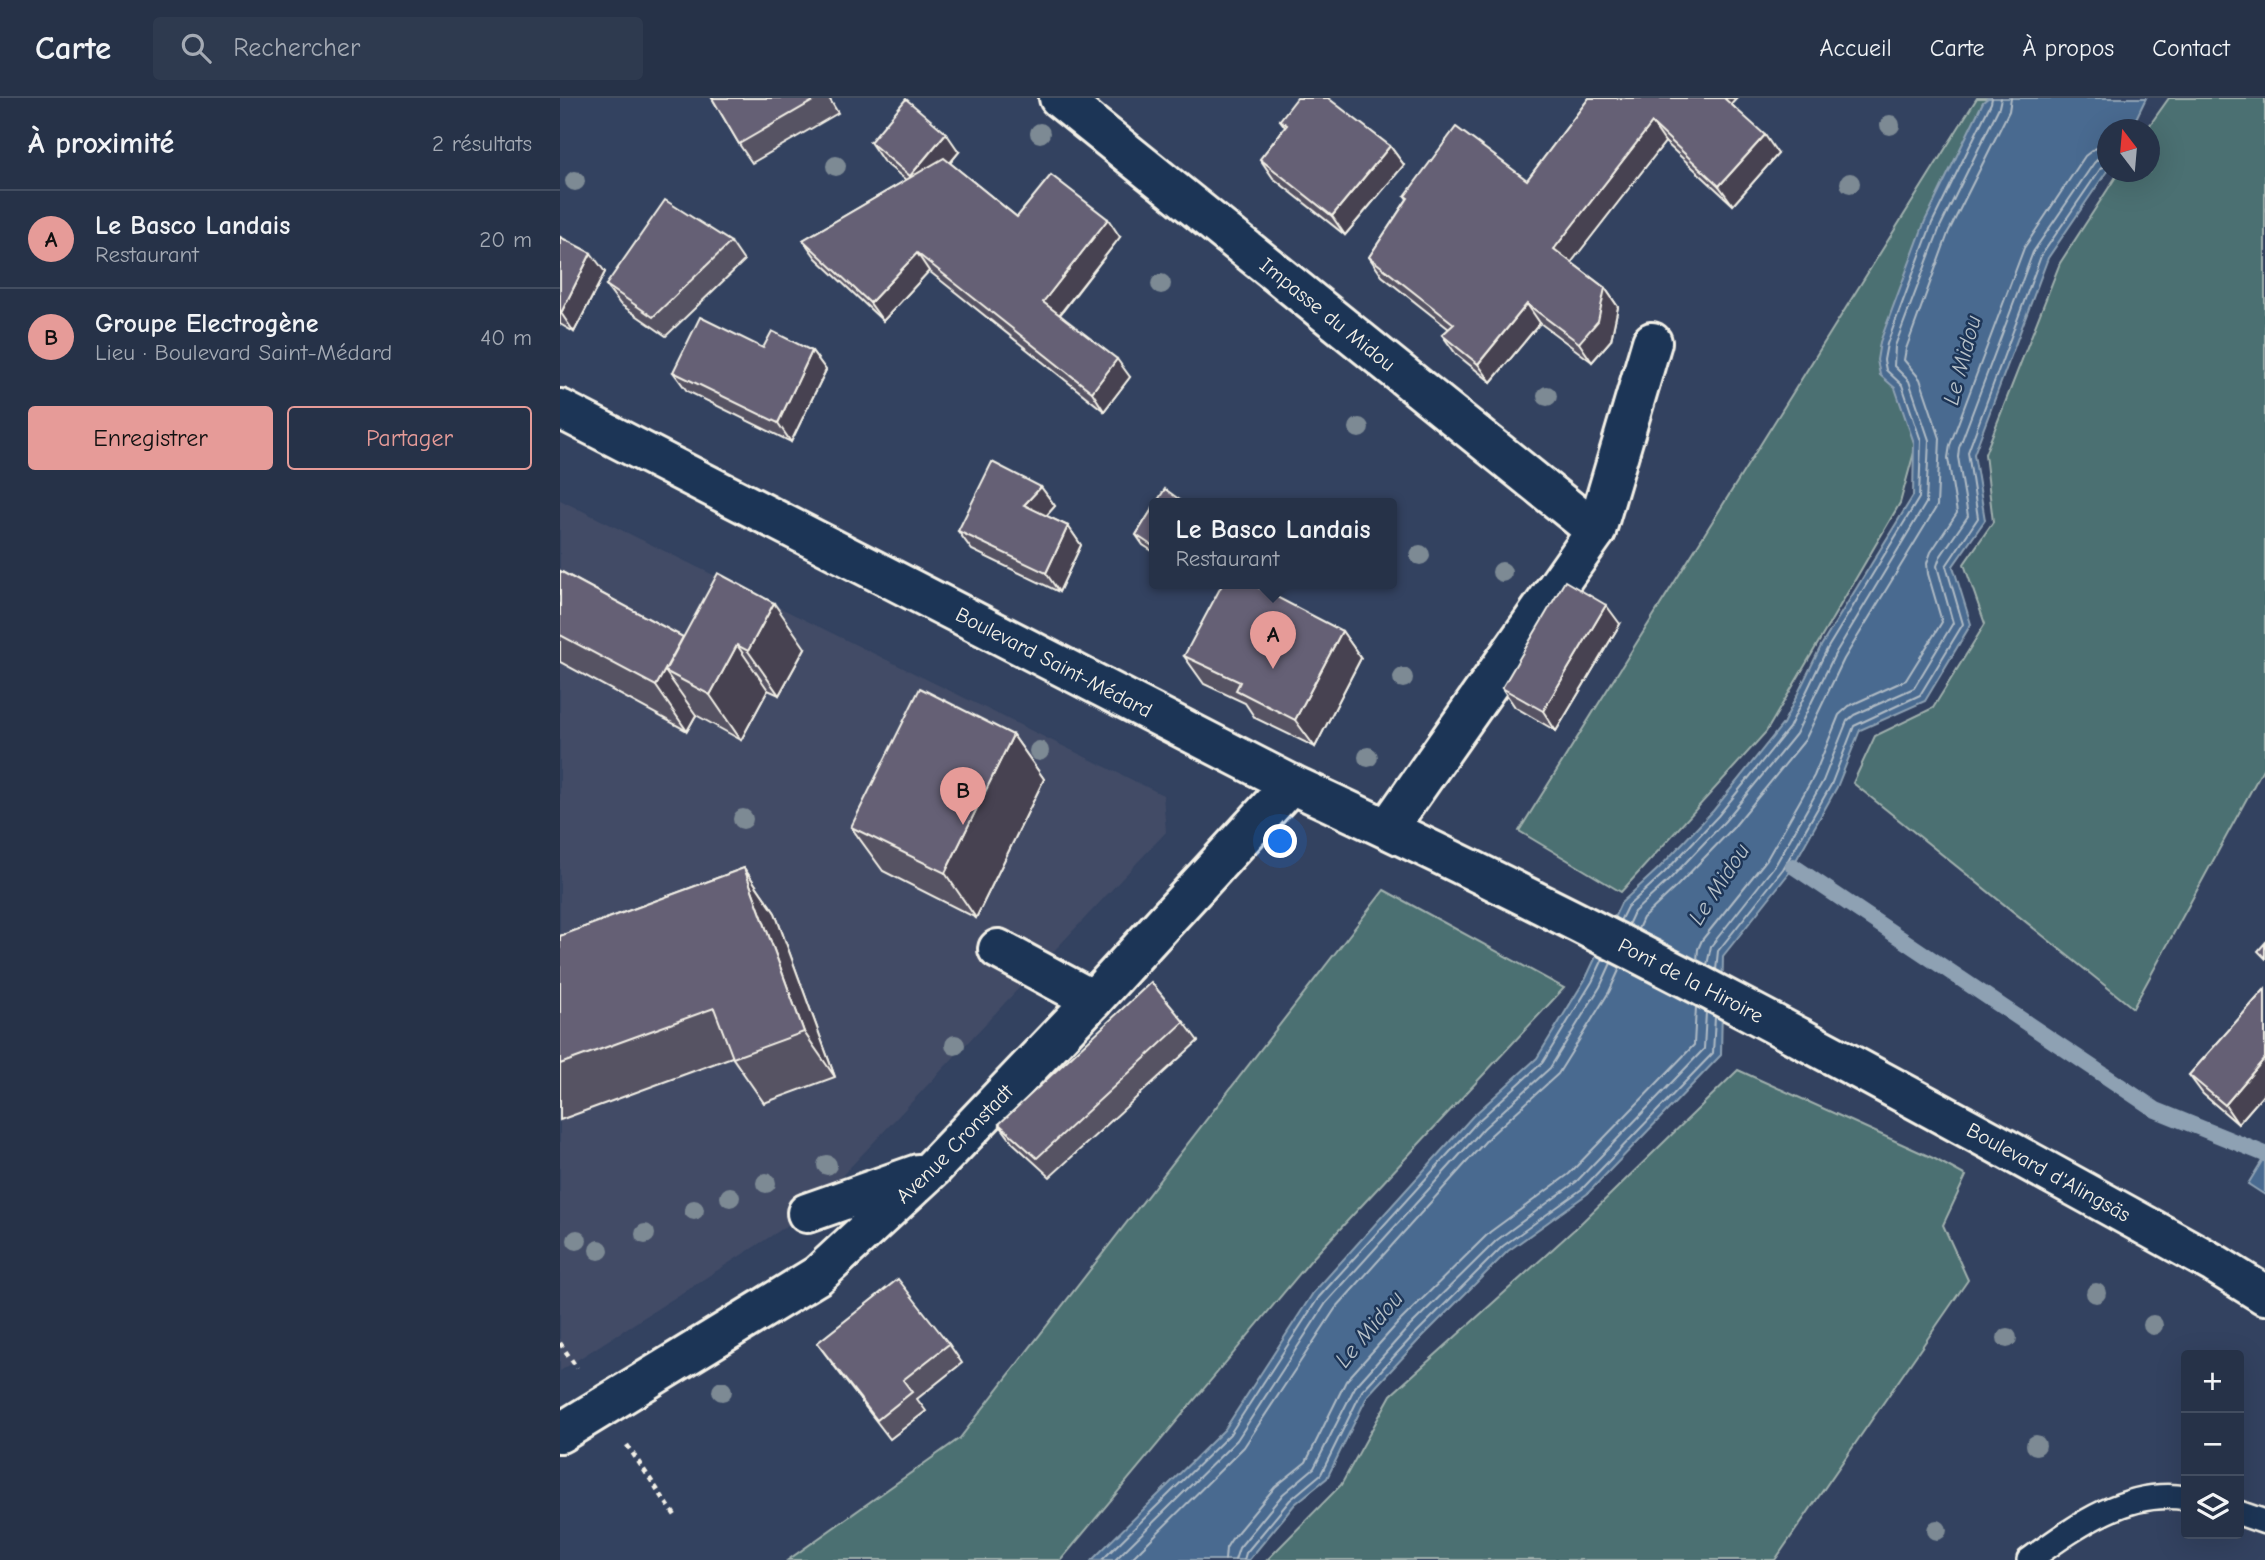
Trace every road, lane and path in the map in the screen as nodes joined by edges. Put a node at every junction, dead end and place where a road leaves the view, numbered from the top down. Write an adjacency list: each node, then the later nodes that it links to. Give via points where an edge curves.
1 (1059, 98): 4 (street, Impasse du Midou)
2 (1652, 342): 4 (street)
3 (560, 409): 5 (street, Boulevard Saint-Médard)
4 (1595, 531): 6 (street)
5 (1291, 784): 6 (street, Boulevard Saint-Médard); 9 (street, Avenue Cronstadt)
6 (1388, 828): 7 (street, Boulevard Saint-Médard)
7 (1549, 908): 10 (street, Pont de la Hiroire)
8 (998, 949): 9 (street)
9 (1093, 1000): 11 (street, Avenue Cronstadt)
10 (1830, 1053): 13 (street, Boulevard d'Alingsäs)
11 (932, 1169): 12 (street); 16 (street, Avenue Cronstadt, via 818,1275)
12 (807, 1213)
13 (2265, 1295)
14 (560, 1343): 15 (path)
15 (573, 1362)
16 (560, 1433)
17 (622, 1437): 20 (path)
18 (2181, 1497): 22 (lane, via 2129,1501 2069,1531)
19 (2244, 1515): 21 (lane)
20 (676, 1517)
21 (2265, 1522)
22 (2029, 1560)

